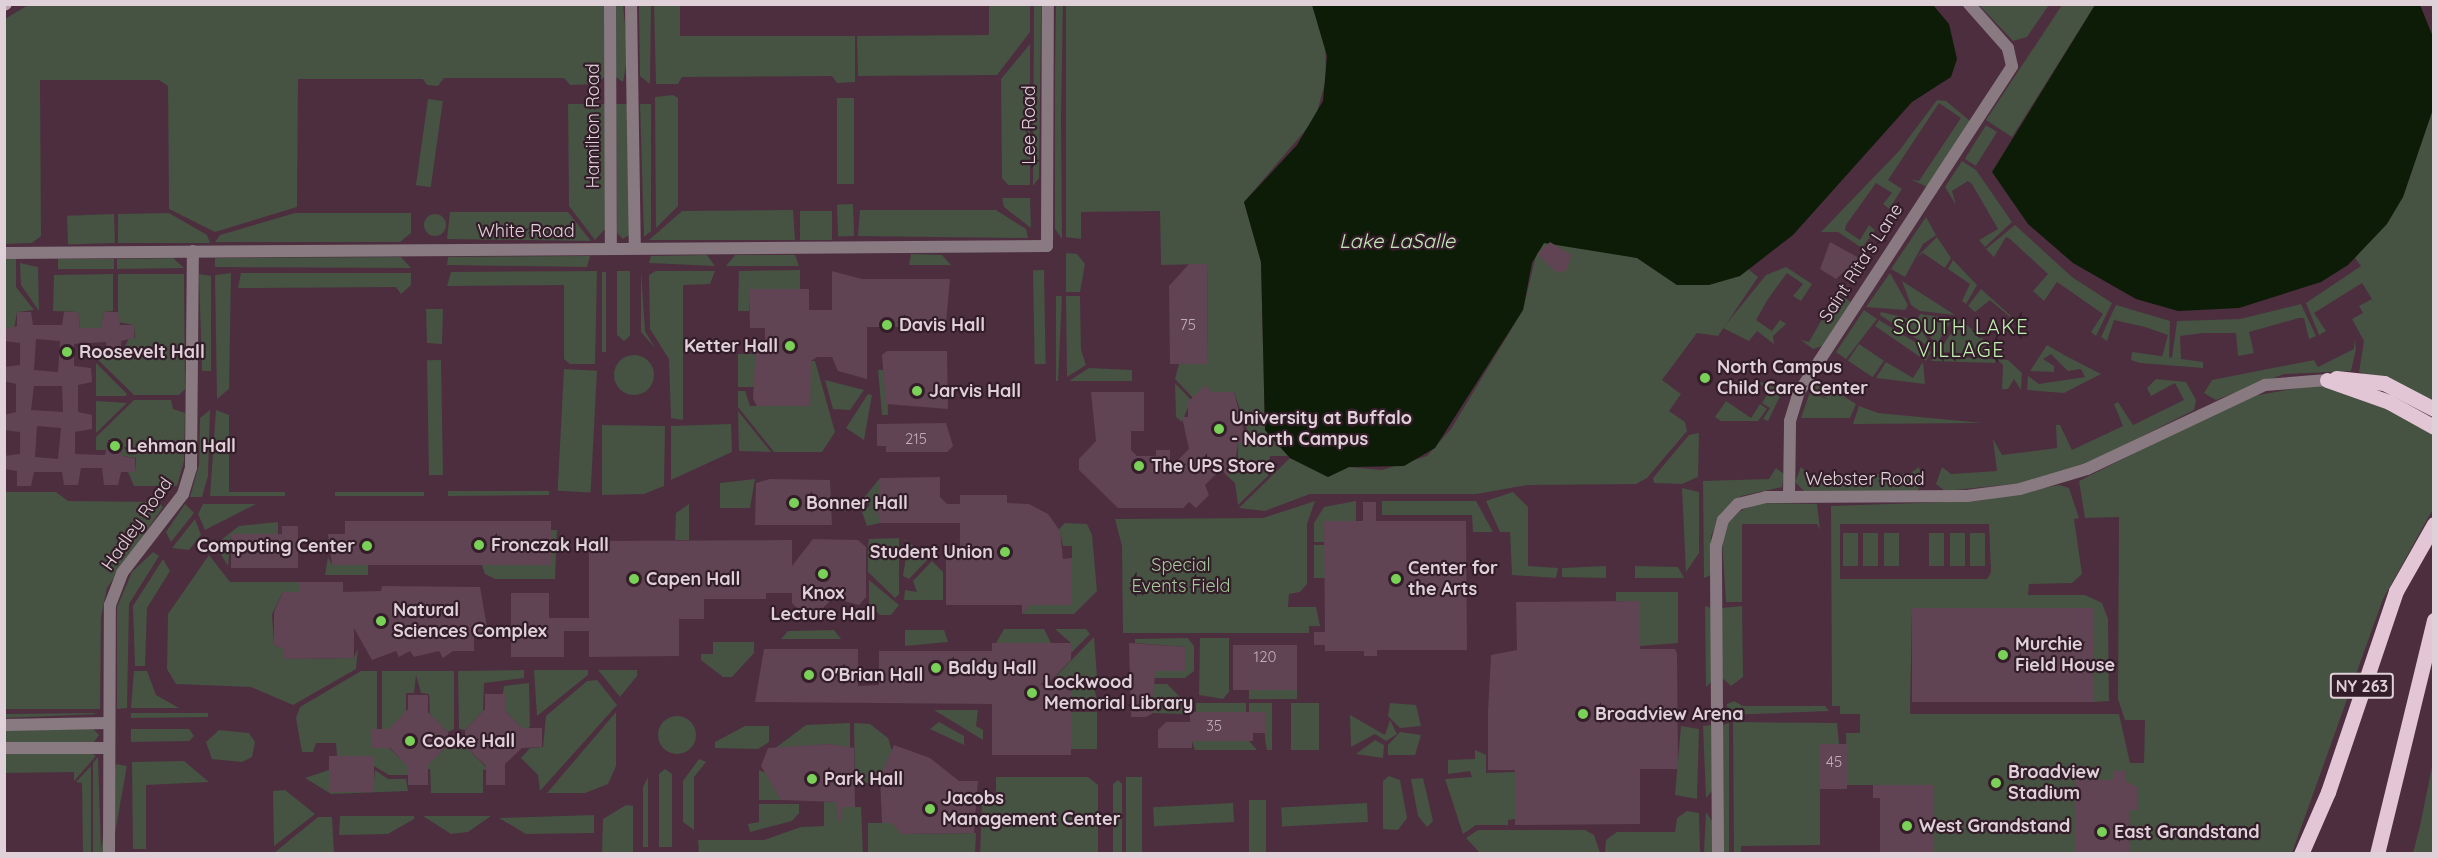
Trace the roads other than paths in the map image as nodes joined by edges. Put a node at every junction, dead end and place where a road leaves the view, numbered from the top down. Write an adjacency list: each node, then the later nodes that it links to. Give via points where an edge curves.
1 (610, 4): 6 (street, Hamilton Road)
2 (631, 4): 7 (street)
3 (1048, 4): 5 (street, Lee Road)
4 (1969, 4): 13 (street, Saint Rita's Lane, via 2008,48 2012,66 1799,392 1790,421)
5 (1047, 246): 7 (street, White Road)
6 (611, 248): 7 (street, White Road); 8 (street, White Road)
7 (635, 248)
8 (193, 251): 9 (street, White Road); 16 (street, Hadley Road, via 191,468 183,494 114,591 108,621)
9 (4, 253)
10 (2326, 380): 11 (main road, via 2342,376 2384,383); 12 (main road, via 2389,402); 13 (street, Webster Road, via 2265,385 2087,469 2020,489 1967,496)
11 (2433, 409)
12 (2433, 427)
13 (1789, 497): 21 (street, Webster Road, via 1738,504 1716,537)
14 (2433, 524): 22 (main road, NY 263, via 2396,591 2328,792)
15 (2433, 620): 23 (main road, NY 263)
16 (108, 723): 17 (street); 19 (street, Hadley Road)
17 (4, 725)
18 (4, 748): 19 (street)
19 (108, 748): 20 (street, Hadley Road)
20 (109, 854)
21 (1718, 854)
22 (2301, 854)
23 (2377, 854)

